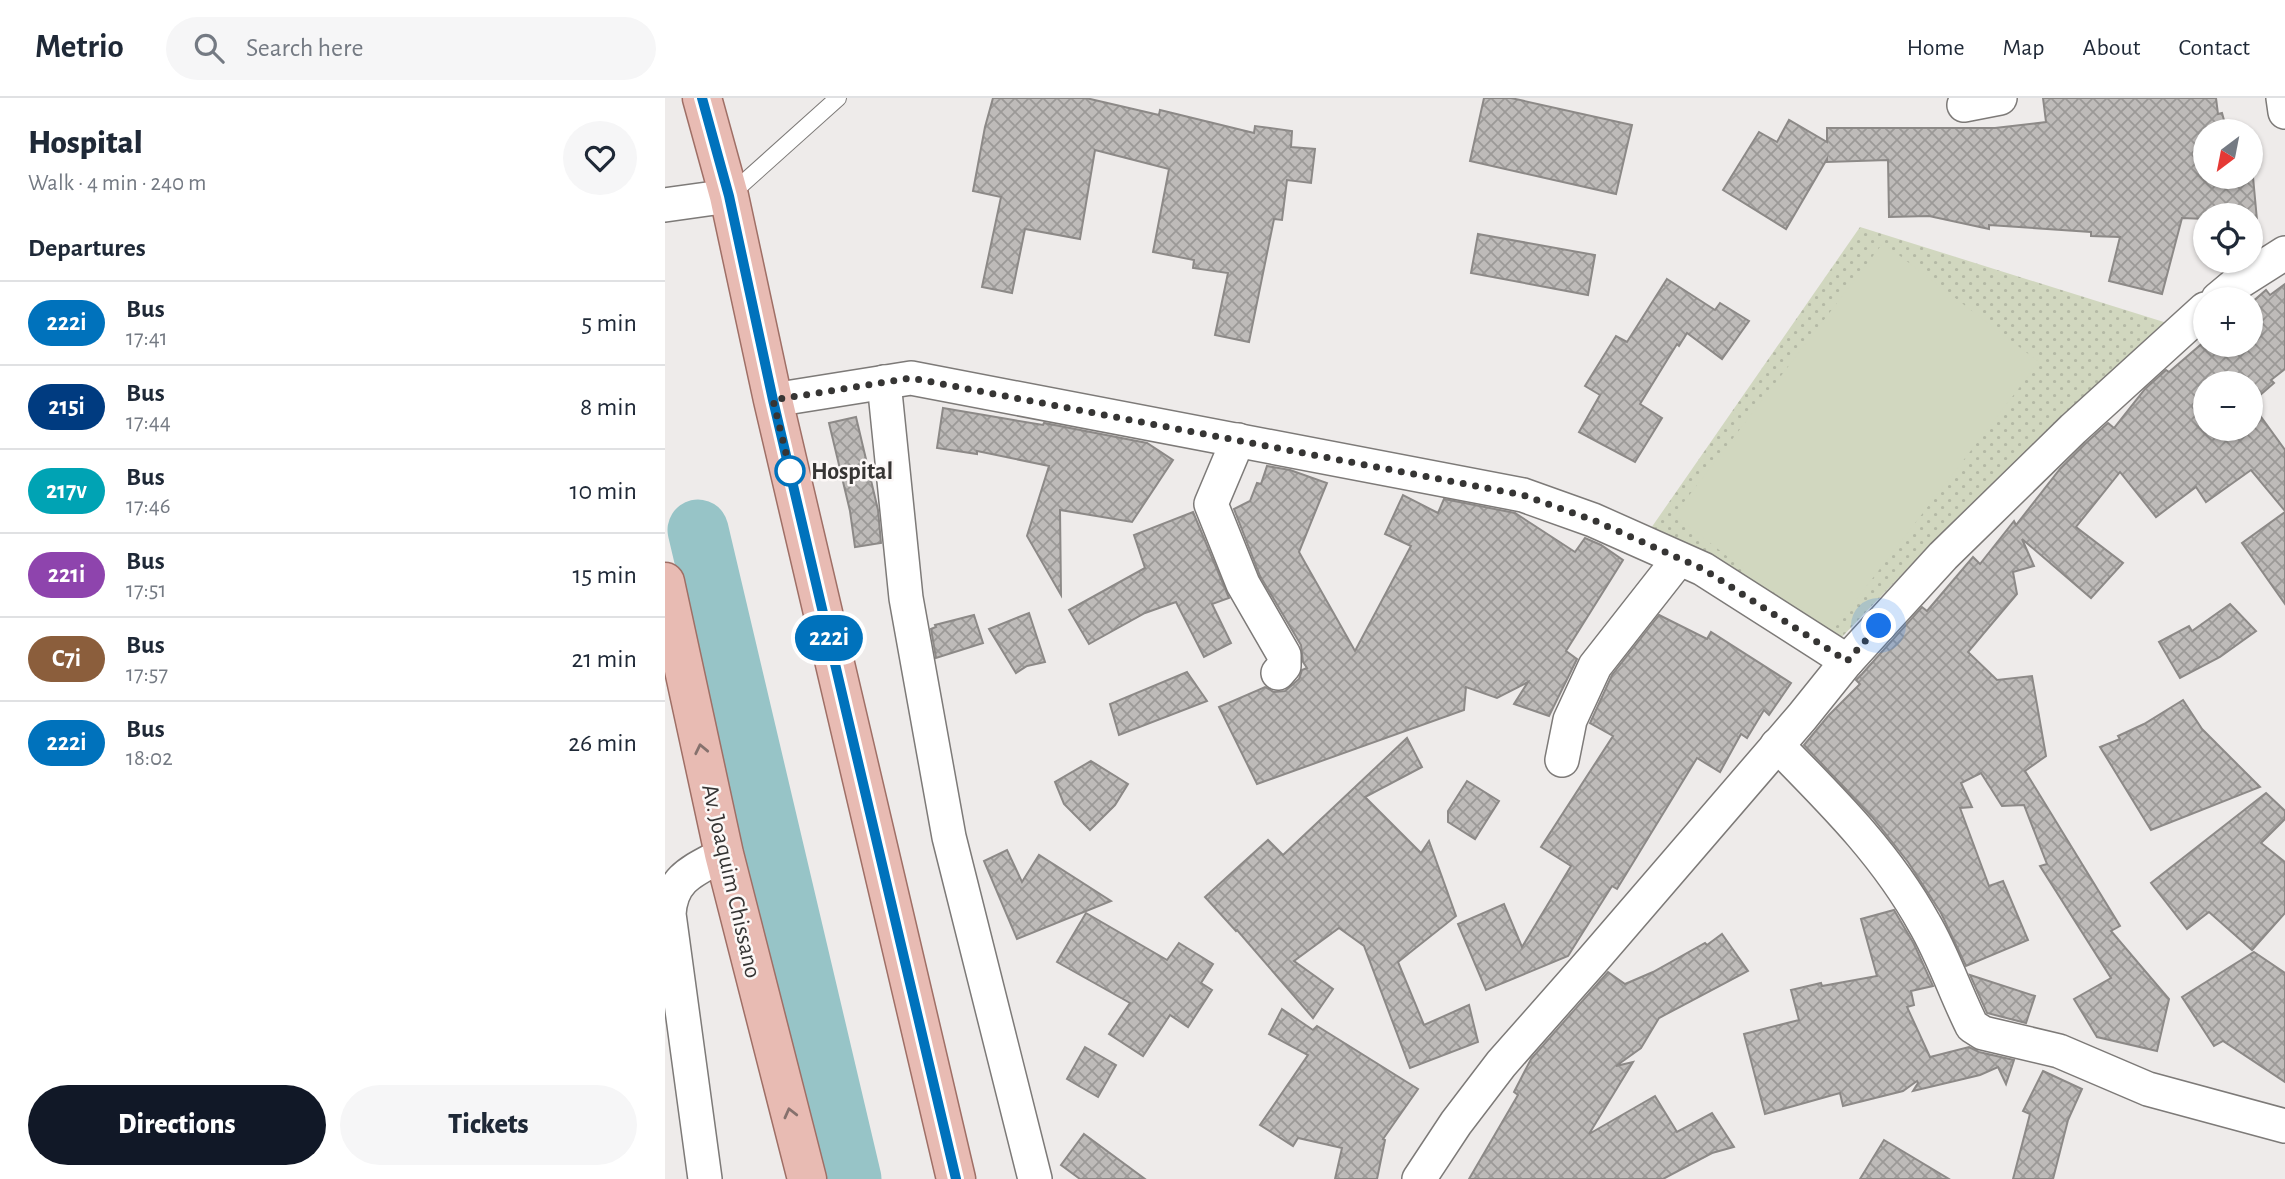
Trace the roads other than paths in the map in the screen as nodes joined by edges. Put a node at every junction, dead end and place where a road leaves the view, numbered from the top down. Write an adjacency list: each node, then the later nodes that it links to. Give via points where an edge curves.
1 (702, 98): 7 (main road)
2 (838, 98): 7 (lane)
3 (2000, 98): 5 (street)
4 (2283, 98): 6 (street)
5 (1964, 105)
6 (2285, 112)
7 (729, 196): 8 (street); 13 (main road)
8 (665, 205)
9 (2285, 253): 10 (street)
10 (2235, 287)
11 (2193, 320): 17 (street, via 1953,547)
12 (884, 382): 13 (street); 14 (street, via 911,378); 26 (street, via 906,598 949,837)
13 (773, 400): 25 (main road)
14 (1238, 440): 15 (street, via 1523,495); 18 (street, via 1211,504 1243,584 1284,654 1284,666)
15 (1679, 559): 17 (street, via 1703,569); 20 (street, via 1595,666 1570,720)
16 (665, 582): 21 (main road, Av. Joaquim Chissano, one-way to 16)
17 (1847, 661): 19 (street)
18 (1278, 673)
19 (1777, 746): 22 (street, via 1852,821 1904,890 1926,925 1972,1026 2059,1051 2148,1090); 27 (street, via 1501,1064)
20 (1562, 760)
21 (724, 854): 23 (street, via 685,876 675,888 669,914); 24 (main road, Av. Joaquim Chissano, one-way to 21)
22 (2285, 1126)
23 (705, 1179)
24 (807, 1179)
25 (956, 1179)
26 (1035, 1179)
27 (1419, 1179)

